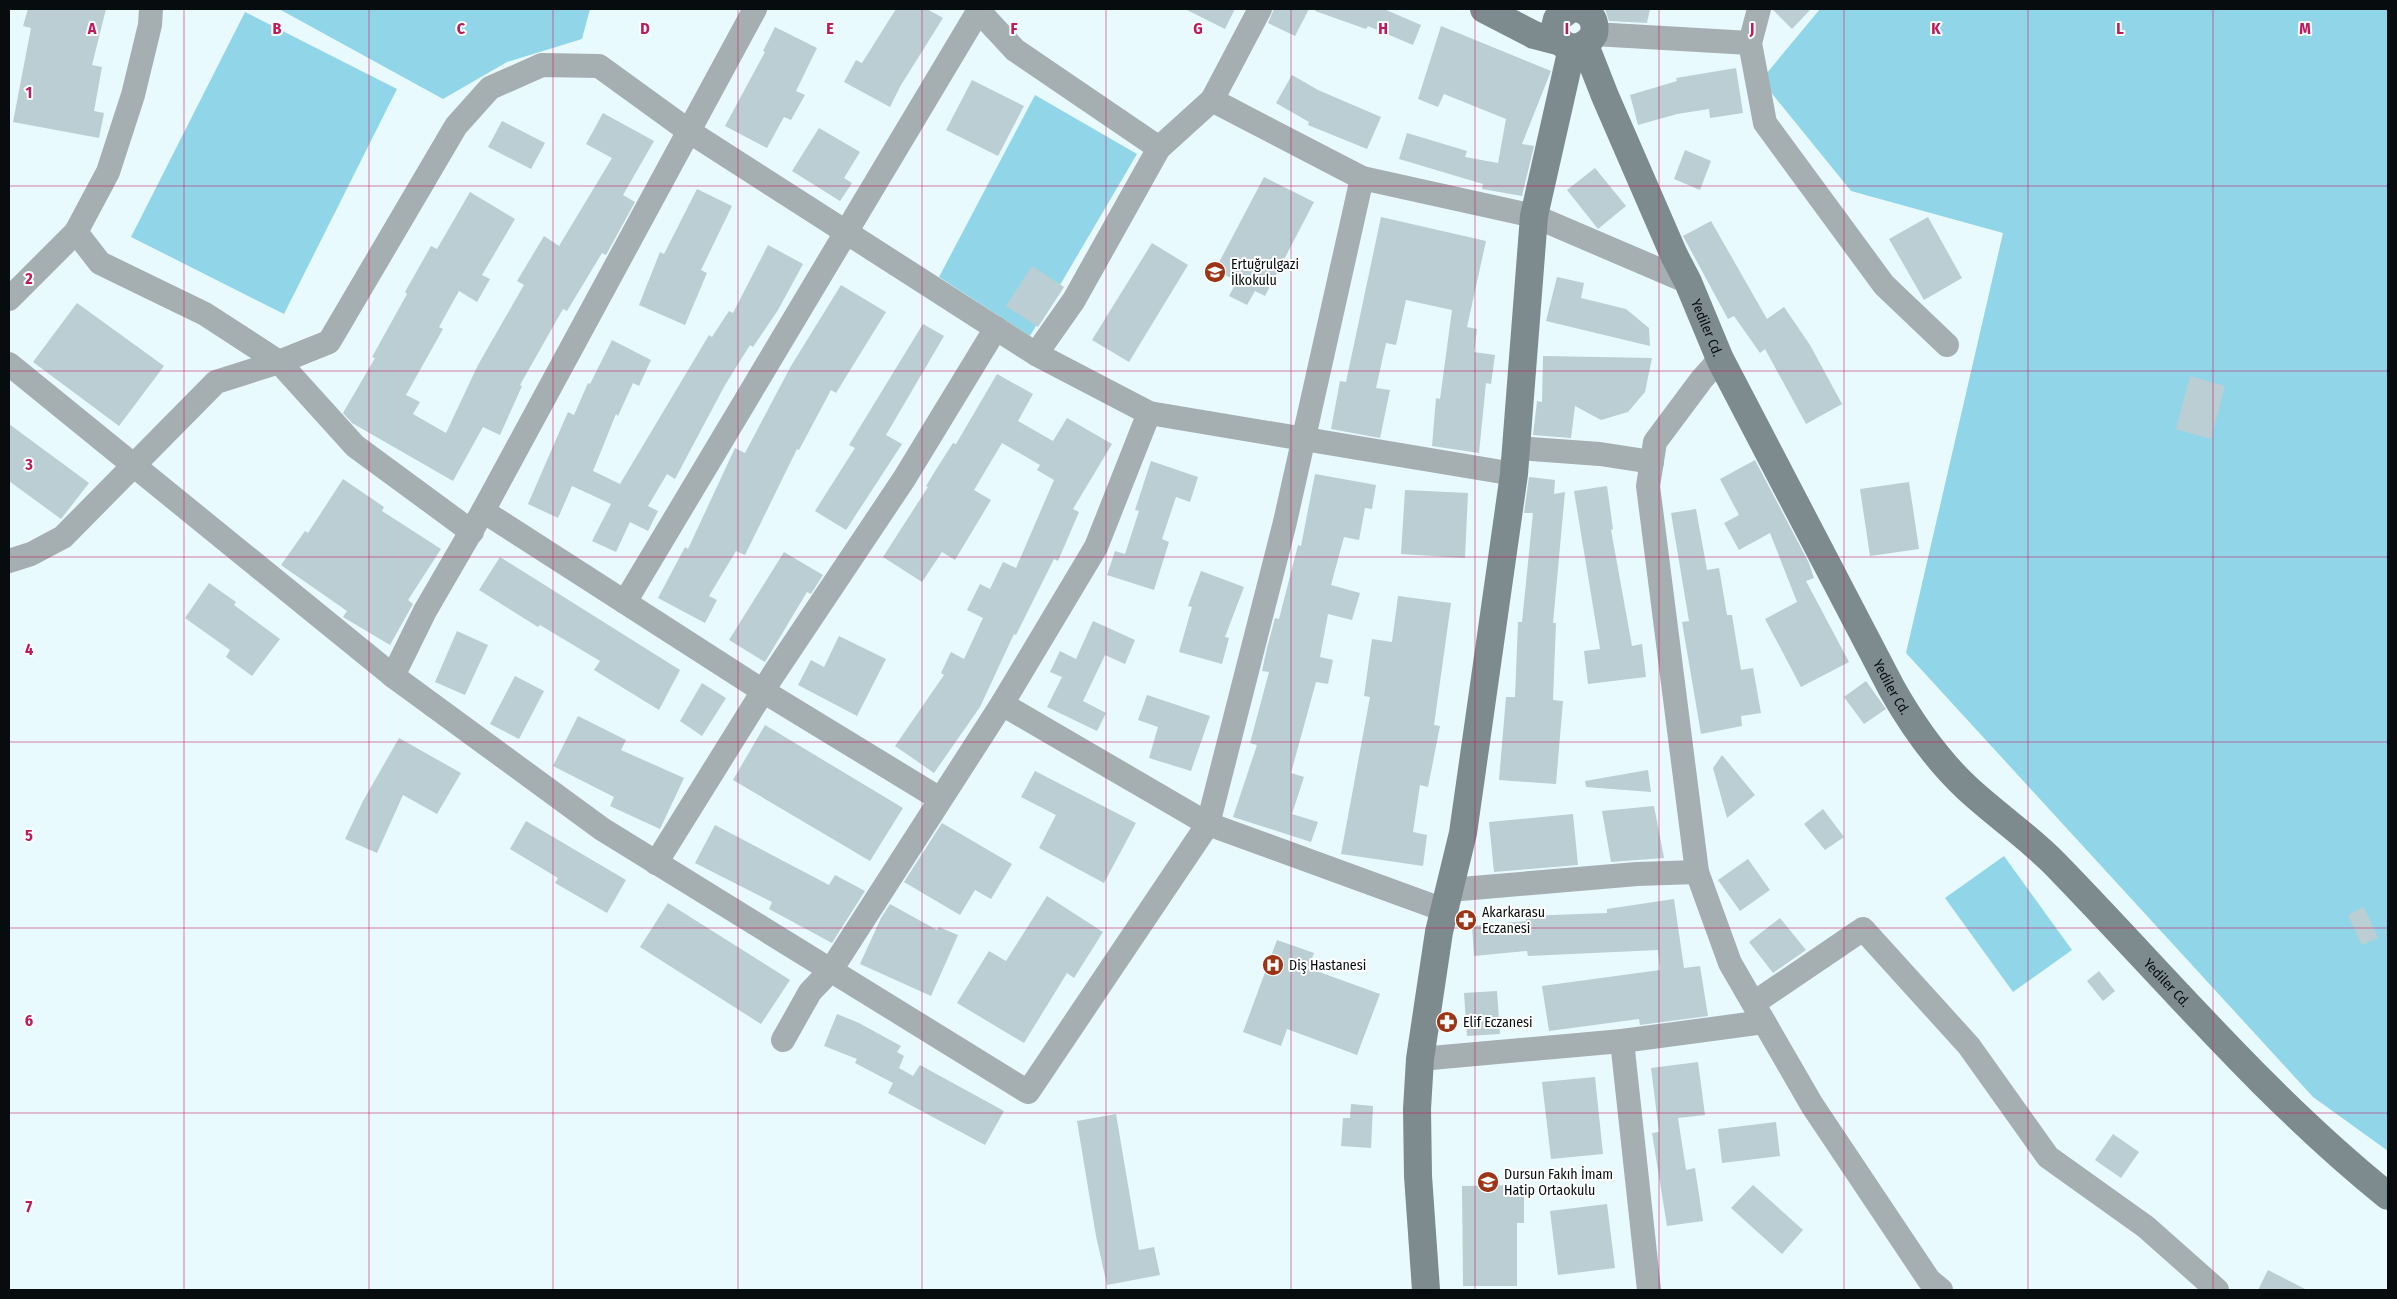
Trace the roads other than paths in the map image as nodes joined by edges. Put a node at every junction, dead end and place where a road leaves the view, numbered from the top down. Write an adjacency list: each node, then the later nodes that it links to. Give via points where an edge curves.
1 (151, 9): 14 (street, via 133,96 108,172)
2 (755, 9): 10 (street)
3 (1260, 9): 9 (street)
4 (1760, 9): 8 (street)
5 (978, 10): 11 (street, via 1015,50); 15 (street)
6 (1493, 12): 7 (street)
7 (1575, 23): 8 (street); 13 (street); 16 (street, Yediler Cd., via 1670,247)
8 (1750, 43): 19 (street, via 1765,123 1884,284)
9 (1212, 100): 11 (street); 12 (street)
10 (690, 132): 15 (street); 22 (street, via 599,66 542,64 490,88 456,126 329,342); 29 (street)
11 (1159, 148): 20 (street, via 1074,300)
12 (1362, 178): 13 (street); 25 (street)
13 (1534, 216): 16 (street); 26 (street)
14 (76, 232): 17 (street); 22 (street, via 100,263 205,314)
15 (848, 233): 18 (street); 32 (street)
16 (1688, 282): 21 (street, Yediler Cd.)
17 (9, 299)
18 (996, 328): 20 (street); 34 (street, via 904,479)
19 (1946, 345)
20 (1036, 354): 24 (street)
21 (1720, 360): 27 (street, via 1655,442); 46 (street, Yediler Cd., via 1892,689 1913,726 1938,759 2054,863 2238,1057 2311,1129)
22 (279, 362): 28 (street, via 216,382); 30 (street, via 355,446)
23 (9, 364): 28 (street)
24 (1149, 413): 25 (street); 35 (street, via 1096,547)
25 (1303, 439): 26 (street); 37 (street)
26 (1515, 461): 27 (street, via 1600,454); 40 (street, via 1463,833)
27 (1652, 462): 39 (street, via 1648,486)
28 (135, 466): 31 (street, via 63,537 31,554); 33 (street)
29 (483, 511): 30 (street); 32 (street)
30 (472, 532): 33 (street, via 425,611)
31 (9, 561)
32 (625, 602): 34 (street)
33 (393, 676): 38 (street, via 602,829)
34 (763, 691): 36 (street); 38 (street)
35 (1002, 704): 36 (street); 37 (street)
36 (940, 799): 41 (street)
37 (1208, 824): 40 (street); 41 (street, via 1028,1092)
38 (656, 863): 41 (street)
39 (1697, 872): 40 (street, via 1637,874); 42 (street, via 1730,963)
40 (1447, 900): 45 (street, via 1439,932)
41 (830, 970): 43 (street, via 810,992)
42 (1759, 1013): 44 (street); 49 (street, via 1812,1105 1930,1280); 50 (street, via 1863,929 1969,1046 2048,1157 2146,1227)
43 (783, 1040)
44 (1622, 1041): 45 (street); 48 (street)
45 (1420, 1059): 47 (street, via 1418,1176)
46 (2388, 1196)
47 (1426, 1290)
48 (1649, 1290)
49 (1941, 1290)
50 (2217, 1290)

